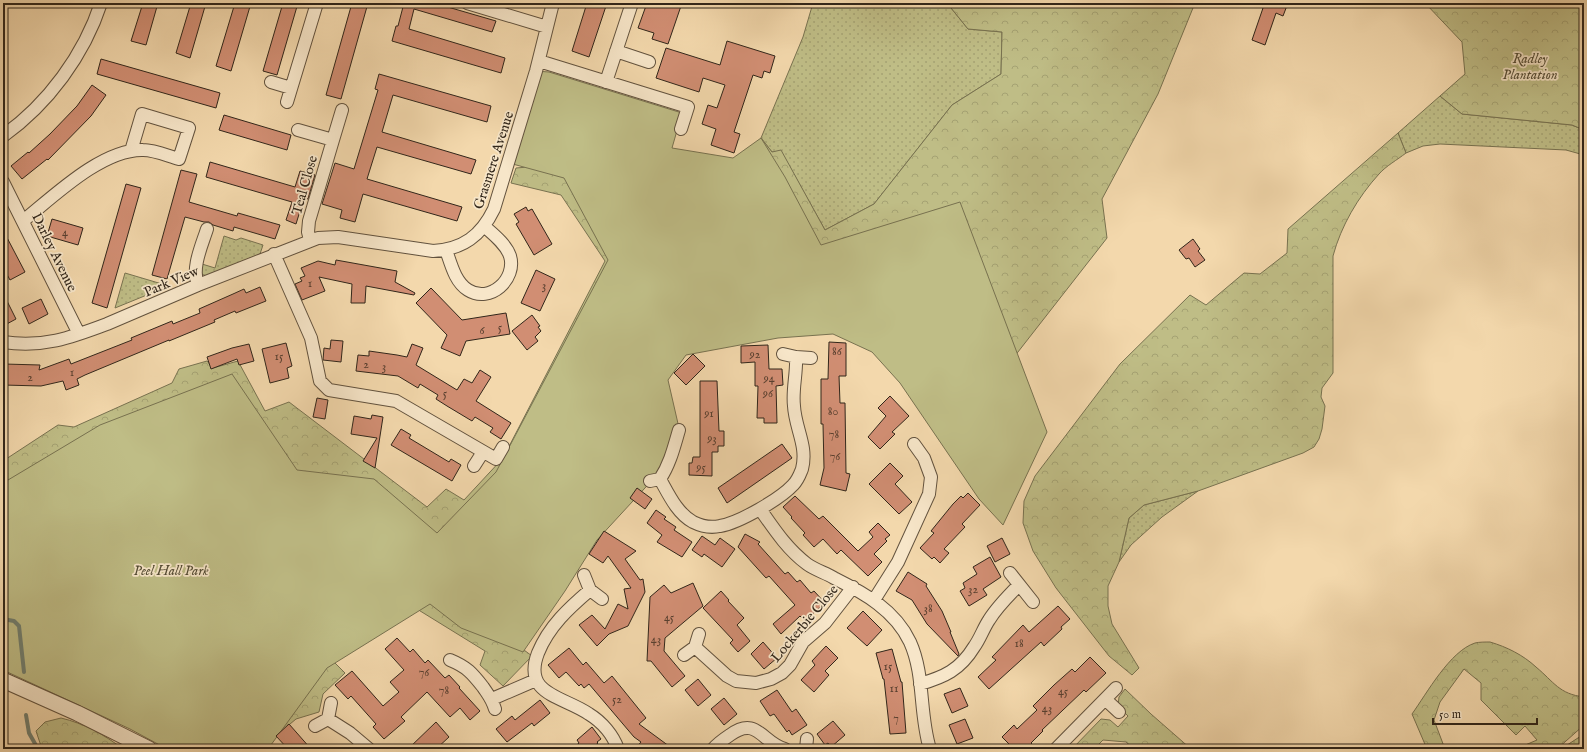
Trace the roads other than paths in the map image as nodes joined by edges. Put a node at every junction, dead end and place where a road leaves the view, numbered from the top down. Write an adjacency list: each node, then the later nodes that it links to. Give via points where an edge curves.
1 (102, 3): 17 (street, via 85,41 55,87 28,116)
2 (317, 3): 12 (street)
3 (467, 3): 6 (street)
4 (553, 3): 6 (street, Grasmere Avenue)
5 (632, 3): 7 (street)
6 (547, 27): 8 (street, Grasmere Avenue)
7 (616, 51): 9 (street); 11 (street)
8 (539, 61): 11 (street); 22 (street, Grasmere Avenue, via 501,189)
9 (649, 62)
10 (271, 82): 12 (street)
11 (606, 82): 15 (street, via 688,107)
12 (291, 88): 13 (street)
13 (287, 102)
14 (342, 110): 18 (street, Teal Close)
15 (681, 129)
16 (298, 130): 18 (street)
17 (3, 136)
18 (333, 140): 24 (street, Teal Close, via 309,221)
19 (131, 151): 19 (street, via 142,114 188,128 179,159 144,150); 21 (street, via 88,170)
20 (3, 182): 21 (street, Darley Avenue)
21 (23, 220): 28 (street, Darley Avenue)
22 (484, 226): 25 (street, Grasmere Avenue, via 467,242); 25 (street, via 505,248 512,262 508,278 498,289 484,294 469,291 453,272)
23 (207, 229): 27 (street, via 196,266 195,277)
24 (310, 240): 25 (street, Grasmere Avenue, via 328,236 432,252); 26 (street, Grasmere Avenue)
25 (446, 250)
26 (274, 254): 27 (street, Park View); 36 (street, via 311,338 320,380 329,390 396,401)
27 (198, 285): 28 (street, Park View)
28 (79, 334): 29 (street, Park View, via 57,341 21,345)
29 (3, 342)
30 (783, 354): 31 (street)
31 (796, 357): 32 (street); 38 (street, via 794,406 803,445 802,468 794,485)
32 (810, 358)
33 (679, 430): 38 (street, via 666,472 655,480 679,511 702,526 720,526)
34 (914, 444): 45 (street, via 924,458 931,477 929,494 898,562)
35 (503, 447): 36 (street, via 496,459)
36 (483, 452): 37 (street)
37 (474, 466)
38 (760, 509): 42 (street, Lockerbie Close, via 782,541 808,564)
39 (1010, 573): 41 (street)
40 (584, 575): 43 (street)
41 (1019, 585): 46 (street); 53 (street, via 1001,604 974,648 954,670)
42 (853, 587): 45 (street, Lockerbie Close); 48 (street, Lockerbie Close, via 825,623 803,642 790,665 771,679 756,683 736,681)
43 (590, 590): 44 (street); 52 (street, via 566,609 546,637 535,662)
44 (602, 599)
45 (874, 600): 53 (street, Lockerbie Close, via 894,617 909,641 915,655)
46 (1033, 602)
47 (699, 634): 48 (street)
48 (695, 647): 49 (street)
49 (684, 655)
50 (450, 660): 52 (street, via 470,672 494,704)
51 (3, 680): 60 (street)
52 (536, 680): 62 (street, via 542,688 560,700 579,708 598,721 612,737)
53 (920, 684): 65 (street, Lockerbie Close, via 924,724)
54 (1116, 688): 55 (street)
55 (1105, 699): 57 (street); 66 (street)
56 (331, 703): 58 (street)
57 (1119, 712)
58 (328, 719): 59 (street); 61 (street)
59 (315, 726)
60 (149, 749)
61 (369, 749)
62 (618, 749)
63 (713, 749): 64 (street, via 739,728 746,727 753,728 779,748)
64 (786, 749)
65 (930, 749)
66 (1056, 749)

